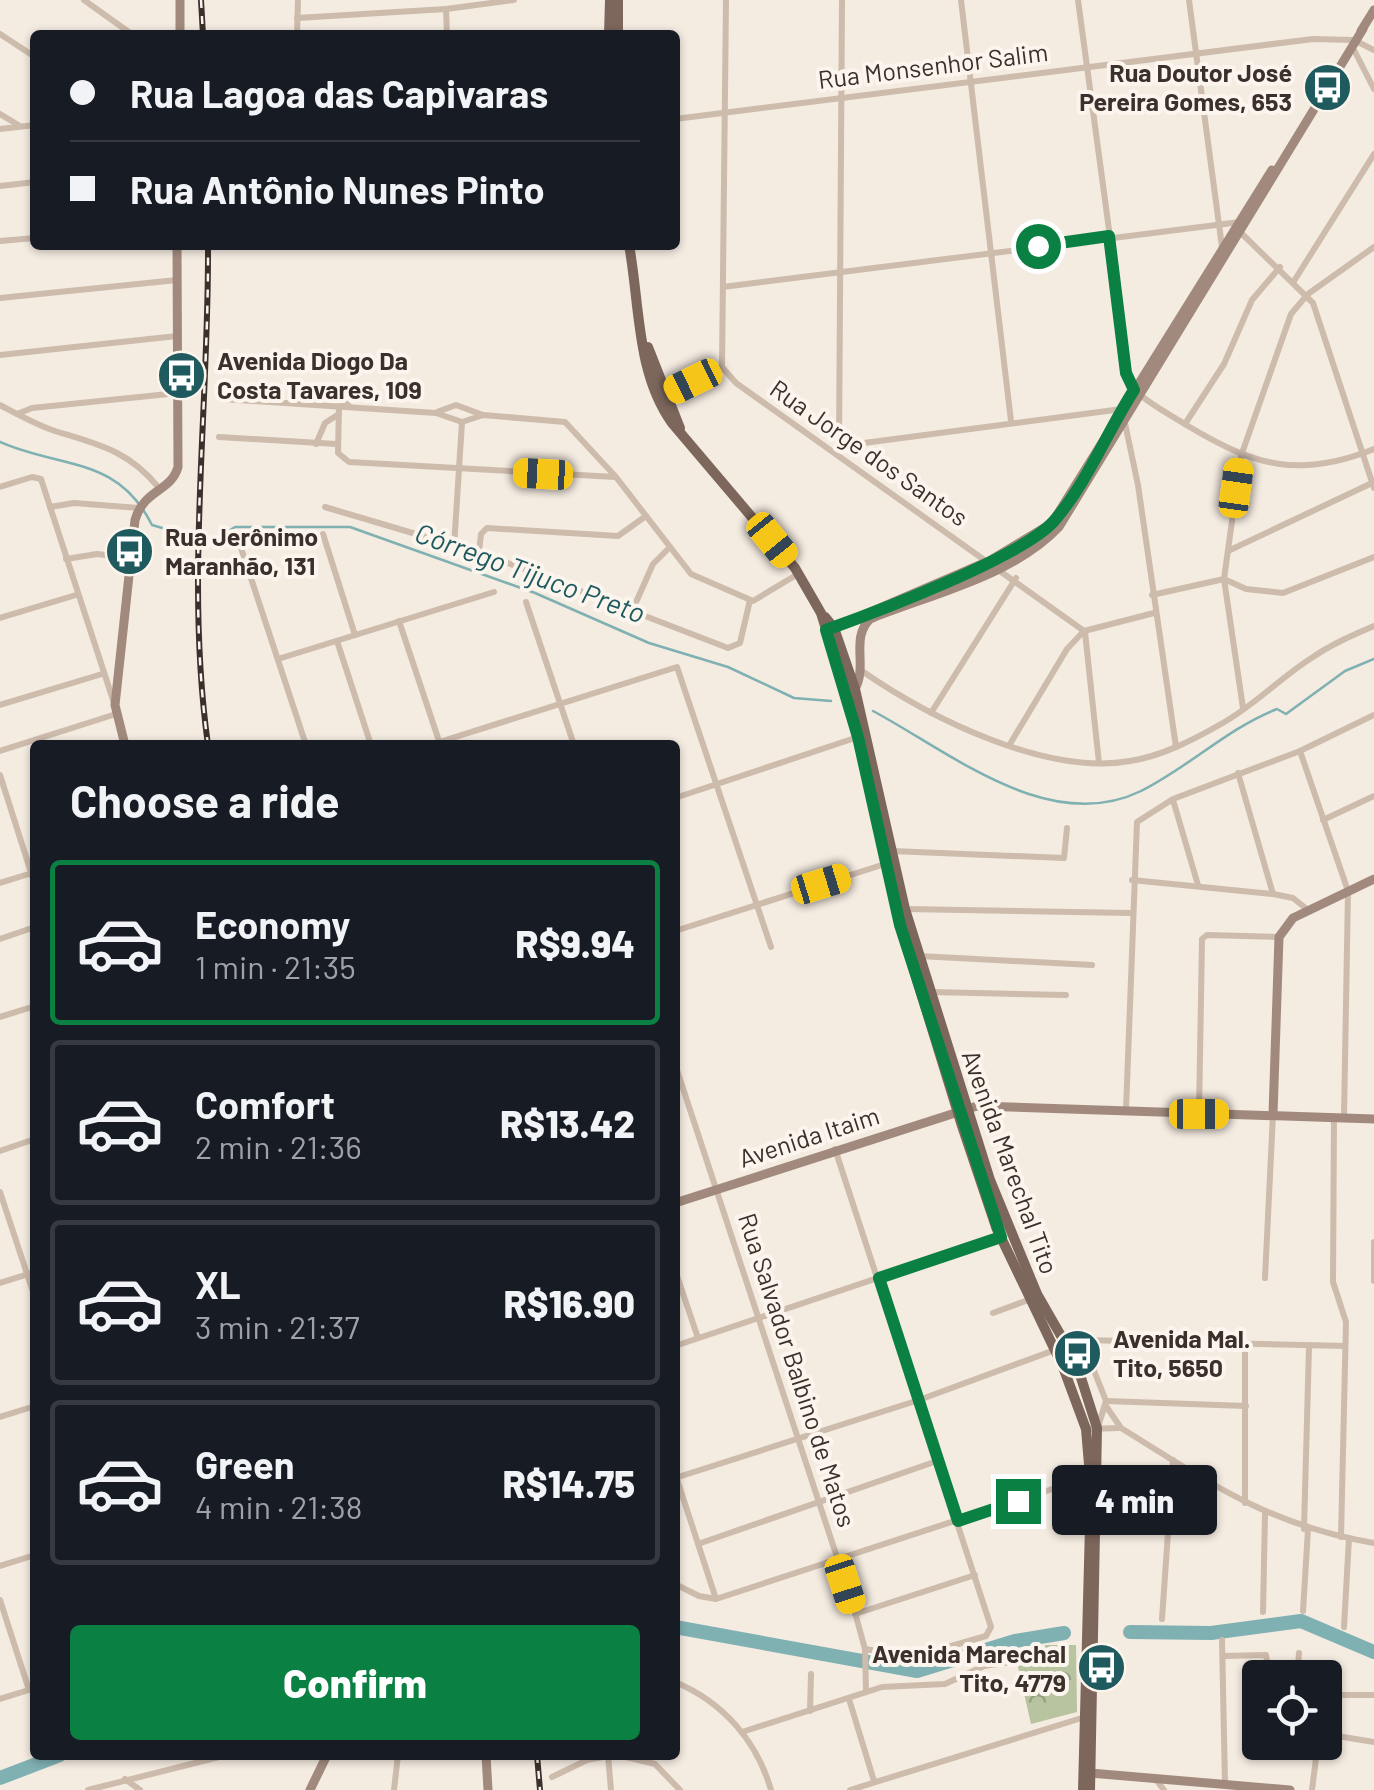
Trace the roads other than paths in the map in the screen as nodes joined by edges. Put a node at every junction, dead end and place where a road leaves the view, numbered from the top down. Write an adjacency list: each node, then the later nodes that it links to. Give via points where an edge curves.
1 (84, 0): 15 (street)
2 (180, 0): 16 (street)
3 (298, 0): 14 (street)
4 (514, 0): 12 (street)
5 (610, 0): 18 (main road)
6 (618, 0): 19 (main road)
7 (726, 0): 30 (street)
8 (842, 0): 29 (street)
9 (960, 0): 27 (street)
10 (1078, 0): 25 (street)
11 (1189, 0): 23 (street)
12 (450, 6): 14 (street)
13 (1374, 10): 21 (street)
14 (297, 18): 17 (street)
15 (126, 30)
16 (180, 30)
17 (297, 30)
18 (609, 30)
19 (618, 30)
20 (0, 34): 24 (street)
21 (1354, 44): 22 (street, Rua Monsenhor Salim); 23 (street, Rua Monsenhor Salim, via 1313,38); 26 (street); 40 (street)
22 (1373, 49): 26 (street)
23 (1196, 51): 25 (street, Rua Monsenhor Salim); 39 (street)
24 (30, 54)
25 (1087, 67): 27 (street, Rua Monsenhor Salim); 41 (street)
26 (1366, 70): 28 (street)
27 (968, 82): 29 (street, Rua Monsenhor Salim); 48 (street)
28 (1374, 90)
29 (841, 98): 30 (street, Rua Monsenhor Salim); 50 (street)
30 (725, 113): 32 (street, Rua Monsenhor Salim); 53 (street)
31 (0, 114): 34 (street)
32 (680, 118)
33 (30, 125): 34 (street)
34 (20, 126): 35 (street)
35 (0, 129)
36 (1374, 154): 52 (street)
37 (30, 183): 38 (street)
38 (0, 186)
39 (1218, 222): 40 (street); 41 (street); 47 (street)
40 (1239, 228): 47 (street); 49 (street); 60 (street)
41 (1109, 236): 48 (street); 60 (street, via 1126,373)
42 (30, 239): 43 (street)
43 (0, 242)
44 (1374, 249): 54 (street)
45 (177, 250): 51 (street)
46 (630, 250): 61 (main road, Avenida Marechal Tito)
47 (1223, 250): 60 (street)
48 (990, 252): 50 (street); 71 (street)
49 (1280, 268): 52 (street); 73 (street, via 1252,300 1224,364)
50 (841, 272): 53 (street); 77 (street)
51 (177, 280): 55 (street); 56 (street)
52 (1294, 281): 54 (street)
53 (723, 287): 58 (street)
54 (1308, 294): 80 (street); 81 (street, via 1291,314)
55 (0, 298)
56 (177, 336): 57 (street); 59 (street)
57 (0, 355)
58 (722, 367): 61 (street); 79 (street, Rua Jorge dos Santos)
59 (178, 393): 69 (street); 86 (street, via 178,467 174,480)
60 (1137, 393): 68 (street); 73 (street)
61 (661, 397): 101 (main road, Avenida Marechal Tito)
62 (222, 399): 63 (street)
63 (305, 403): 65 (street, via 336,398); 66 (street)
64 (0, 406): 69 (street)
65 (349, 406): 66 (street); 67 (street)
66 (339, 410): 75 (street); 76 (street)
67 (436, 413): 70 (street, via 456,405); 72 (street)
68 (1125, 413): 71 (street); 100 (street, via 1052,524); 105 (street)
69 (18, 414): 86 (street, via 114,448)
70 (483, 415): 72 (street); 83 (street, via 565,422)
71 (1011, 421): 77 (street)
72 (462, 422): 82 (street)
73 (1185, 424): 81 (street)
74 (219, 437): 75 (street)
75 (316, 444): 76 (street)
76 (336, 444): 82 (street, via 349,462)
77 (841, 446): 79 (street)
78 (1374, 449): 80 (street)
79 (828, 450): 100 (street, Rua Jorge dos Santos)
80 (1363, 454): 81 (street, via 1302,467); 85 (street)
81 (1241, 456): 95 (street)
82 (459, 469): 83 (street); 93 (street)
83 (616, 477): 90 (street)
84 (0, 486): 87 (street, via 39,478)
85 (1373, 486): 95 (street)
86 (159, 488): 88 (street)
87 (50, 507): 88 (street); 98 (street)
88 (139, 507): 99 (street)
89 (325, 507): 93 (street)
90 (646, 516): 94 (street); 96 (street, via 618,536 487,528)
91 (323, 534): 117 (street)
92 (240, 545): 119 (street)
93 (454, 546): 96 (street)
94 (670, 547): 107 (street, via 696,577); 109 (street, via 653,564)
95 (1228, 551): 103 (street)
96 (479, 552): 109 (street)
97 (1374, 557): 103 (street, via 1284,592 1246,589)
98 (66, 558): 99 (street); 106 (street)
99 (132, 558): 125 (street)
100 (994, 564): 102 (street, Rua Jorge dos Santos); 114 (street); 116 (street, via 870,619)
101 (799, 573): 107 (street, via 764,598); 114 (main road, Avenida Marechal Tito)
102 (1016, 578): 115 (street, Rua Jorge dos Santos); 127 (street)
103 (1224, 579): 105 (street); 126 (street)
104 (494, 592): 112 (street)
105 (1152, 594): 110 (street)
106 (76, 595): 111 (street); 121 (street)
107 (750, 600): 109 (street, via 743,637 734,648)
108 (526, 602): 123 (street)
109 (634, 609)
110 (1154, 613): 115 (street); 139 (street)
111 (0, 618)
112 (400, 621): 117 (street); 134 (street)
113 (1374, 626): 126 (street, via 1312,657)
114 (834, 628): 116 (street); 122 (main road, Avenida Marechal Tito); 129 (main road, Avenida Marechal Tito)
115 (1084, 631): 138 (street); 142 (street)
116 (860, 632): 120 (street)
117 (355, 635): 118 (street)
118 (337, 640): 119 (street); 133 (street)
119 (278, 659): 132 (street)
120 (862, 671): 122 (street); 127 (street)
121 (102, 674): 124 (street); 125 (street)
122 (855, 689): 151 (main road, Avenida Marechal Tito)
123 (560, 702): 135 (street); 136 (street); 145 (street, via 675,666)
124 (0, 706)
125 (116, 709): 130 (street); 131 (street)
126 (1244, 710): 139 (street)
127 (931, 713): 138 (street)
128 (1374, 715): 140 (street)
129 (858, 737): 145 (street); 153 (main road, Avenida Marechal Tito)
130 (32, 740)
131 (124, 740)
132 (304, 740)
133 (370, 740)
134 (439, 740)
135 (451, 740)
136 (572, 740)
137 (30, 741): 141 (street)
138 (1010, 744): 142 (street)
139 (1176, 747): 142 (street)
140 (1300, 751): 143 (street); 149 (street)
141 (0, 752)
142 (1098, 764)
143 (1238, 773): 148 (street); 160 (street)
144 (0, 774): 152 (street)
145 (716, 784): 146 (street); 161 (street)
146 (680, 796)
147 (1374, 796): 149 (street)
148 (1173, 799): 156 (street, via 1140,819); 158 (street)
149 (1324, 820): 159 (street)
150 (1067, 828): 151 (street, via 1064,858)
151 (891, 851): 162 (main road, Avenida Marechal Tito)
152 (30, 863)
153 (885, 864): 161 (street); 177 (main road, Avenida Marechal Tito)
154 (30, 873): 157 (street)
155 (1374, 878): 159 (street)
156 (1132, 880): 158 (street); 164 (street)
157 (0, 884)
158 (1198, 885): 160 (street)
159 (1348, 891): 163 (street); 181 (street)
160 (1273, 894): 163 (street)
161 (757, 905): 166 (street); 169 (street)
162 (905, 910): 164 (street); 170 (main road, Avenida Marechal Tito)
163 (1308, 910): 167 (street)
164 (1132, 914): 178 (street)
165 (30, 929): 168 (street)
166 (680, 929)
167 (1279, 937): 179 (street, via 1203,938); 180 (street)
168 (0, 939)
169 (771, 947)
170 (918, 956): 171 (street); 172 (main road, Avenida Marechal Tito)
171 (1092, 965)
172 (930, 992): 173 (street); 177 (main road, Avenida Marechal Tito)
173 (1066, 995)
174 (30, 1008): 175 (street)
175 (0, 1017)
176 (680, 1079): 186 (street, Rua Salvador Balbino de Matos)
177 (961, 1109): 178 (street, Avenida Itaim); 184 (street, Avenida Itaim); 189 (main road, Avenida Marechal Tito); 206 (main road, Avenida Marechal Tito)
178 (1126, 1112): 179 (street, Avenida Itaim)
179 (1199, 1114): 180 (street, Avenida Itaim)
180 (1272, 1114): 181 (street, Avenida Itaim); 194 (street)
181 (1339, 1117): 182 (street, Avenida Itaim); 205 (street, via 1333,1282 1344,1312)
182 (1374, 1118)
183 (30, 1141): 185 (street)
184 (834, 1149): 186 (street, Avenida Itaim); 193 (street)
185 (0, 1151)
186 (716, 1190): 188 (street, Avenida Itaim); 200 (street, Rua Salvador Balbino de Matos)
187 (0, 1192): 191 (street)
188 (680, 1201)
189 (1001, 1237): 193 (street); 198 (main road, Avenida Marechal Tito)
190 (1374, 1242): 195 (street)
191 (30, 1270)
192 (30, 1273): 196 (street)
193 (879, 1278): 200 (street); 208 (street)
194 (1265, 1278)
195 (1374, 1281)
196 (0, 1284)
197 (680, 1285): 201 (street)
198 (1031, 1299): 199 (street); 206 (main road, Avenida Marechal Tito)
199 (993, 1313)
200 (759, 1318): 201 (street); 215 (street, Rua Salvador Balbino de Matos)
201 (698, 1338): 203 (street)
202 (1082, 1340): 204 (street); 206 (street); 209 (street)
203 (680, 1344)
204 (1245, 1344): 207 (street); 210 (street)
205 (1345, 1346): 207 (street); 226 (street)
206 (1061, 1348): 208 (street); 213 (main road, Avenida Marechal Tito)
207 (1309, 1348): 225 (street)
208 (919, 1400): 215 (street); 216 (street)
209 (1106, 1404): 210 (street); 213 (street); 214 (street)
210 (1246, 1406): 221 (street)
211 (30, 1408): 212 (street)
212 (0, 1417)
213 (1092, 1428): 214 (street); 219 (main road, Avenida Marechal Tito); 271 (main road, Avenida Marechal Tito, via 1100,1489)
214 (1121, 1428): 217 (street)
215 (798, 1438): 218 (street); 222 (street, Rua Salvador Balbino de Matos)
216 (940, 1460): 222 (street); 224 (street)
217 (1173, 1460): 221 (street); 239 (street)
218 (680, 1475)
219 (1091, 1477): 224 (street); 258 (main road, Avenida Marechal Tito)
220 (680, 1488): 228 (street)
221 (1245, 1502): 223 (street)
222 (819, 1504): 228 (street); 230 (street, Rua Salvador Balbino de Matos)
223 (1265, 1514): 225 (street); 237 (street)
224 (958, 1521): 230 (street); 232 (street)
225 (1306, 1529): 226 (street); 236 (street)
226 (1345, 1538): 227 (street); 240 (street)
227 (1374, 1542)
228 (698, 1544): 234 (street)
229 (30, 1557): 231 (street)
230 (837, 1559): 234 (street); 238 (street, Rua Salvador Balbino de Matos)
231 (0, 1566)
232 (975, 1574): 238 (street); 242 (street, via 991,1631 913,1657)
233 (680, 1586): 234 (street)
234 (716, 1599)
235 (0, 1600): 249 (street)
236 (1302, 1611)
237 (1263, 1612)
238 (855, 1614): 242 (street, Rua Salvador Balbino de Matos)
239 (1162, 1619)
240 (1344, 1627)
241 (1222, 1640): 244 (street)
242 (865, 1652): 252 (street, Rua Salvador Balbino de Matos)
243 (1299, 1652): 246 (street)
244 (1224, 1656): 245 (street); 276 (street)
245 (1267, 1660)
246 (1298, 1660)
247 (1017, 1661): 252 (street, via 984,1666 945,1684)
248 (811, 1674): 257 (street)
249 (30, 1683)
250 (680, 1685): 259 (street, via 710,1701)
251 (30, 1690): 255 (street)
252 (866, 1692): 256 (street)
253 (1342, 1695): 254 (street)
254 (1374, 1695)
255 (0, 1699)
256 (849, 1700): 257 (street); 275 (street)
257 (810, 1711): 259 (street)
258 (1085, 1717): 260 (main road, Avenida Marechal Tito); 275 (street)
259 (742, 1732): 284 (street)
260 (1084, 1734): 271 (main road); 286 (main road, Avenida Marechal Tito)
261 (1342, 1737): 262 (street)
262 (1374, 1742)
263 (205, 1760): 274 (street)
264 (325, 1760): 279 (street)
265 (397, 1760): 280 (street)
266 (486, 1760): 281 (street)
267 (598, 1760): 273 (street)
268 (611, 1760): 282 (street)
269 (635, 1760): 283 (street, via 655,1764)
270 (1314, 1760): 289 (street)
271 (1090, 1772): 272 (street); 286 (main road, Avenida Marechal Tito)
272 (1153, 1776): 276 (street); 287 (street)
273 (552, 1777)
274 (124, 1778): 277 (street); 278 (street)
275 (874, 1781): 285 (street)
276 (1225, 1783): 288 (street)
277 (88, 1790)
278 (140, 1790)
279 (310, 1790)
280 (394, 1790)
281 (488, 1790)
282 (611, 1790)
283 (680, 1790)
284 (771, 1790)
285 (850, 1790)
286 (1086, 1790)
287 (1164, 1790)
288 (1290, 1790)
289 (1312, 1790)

